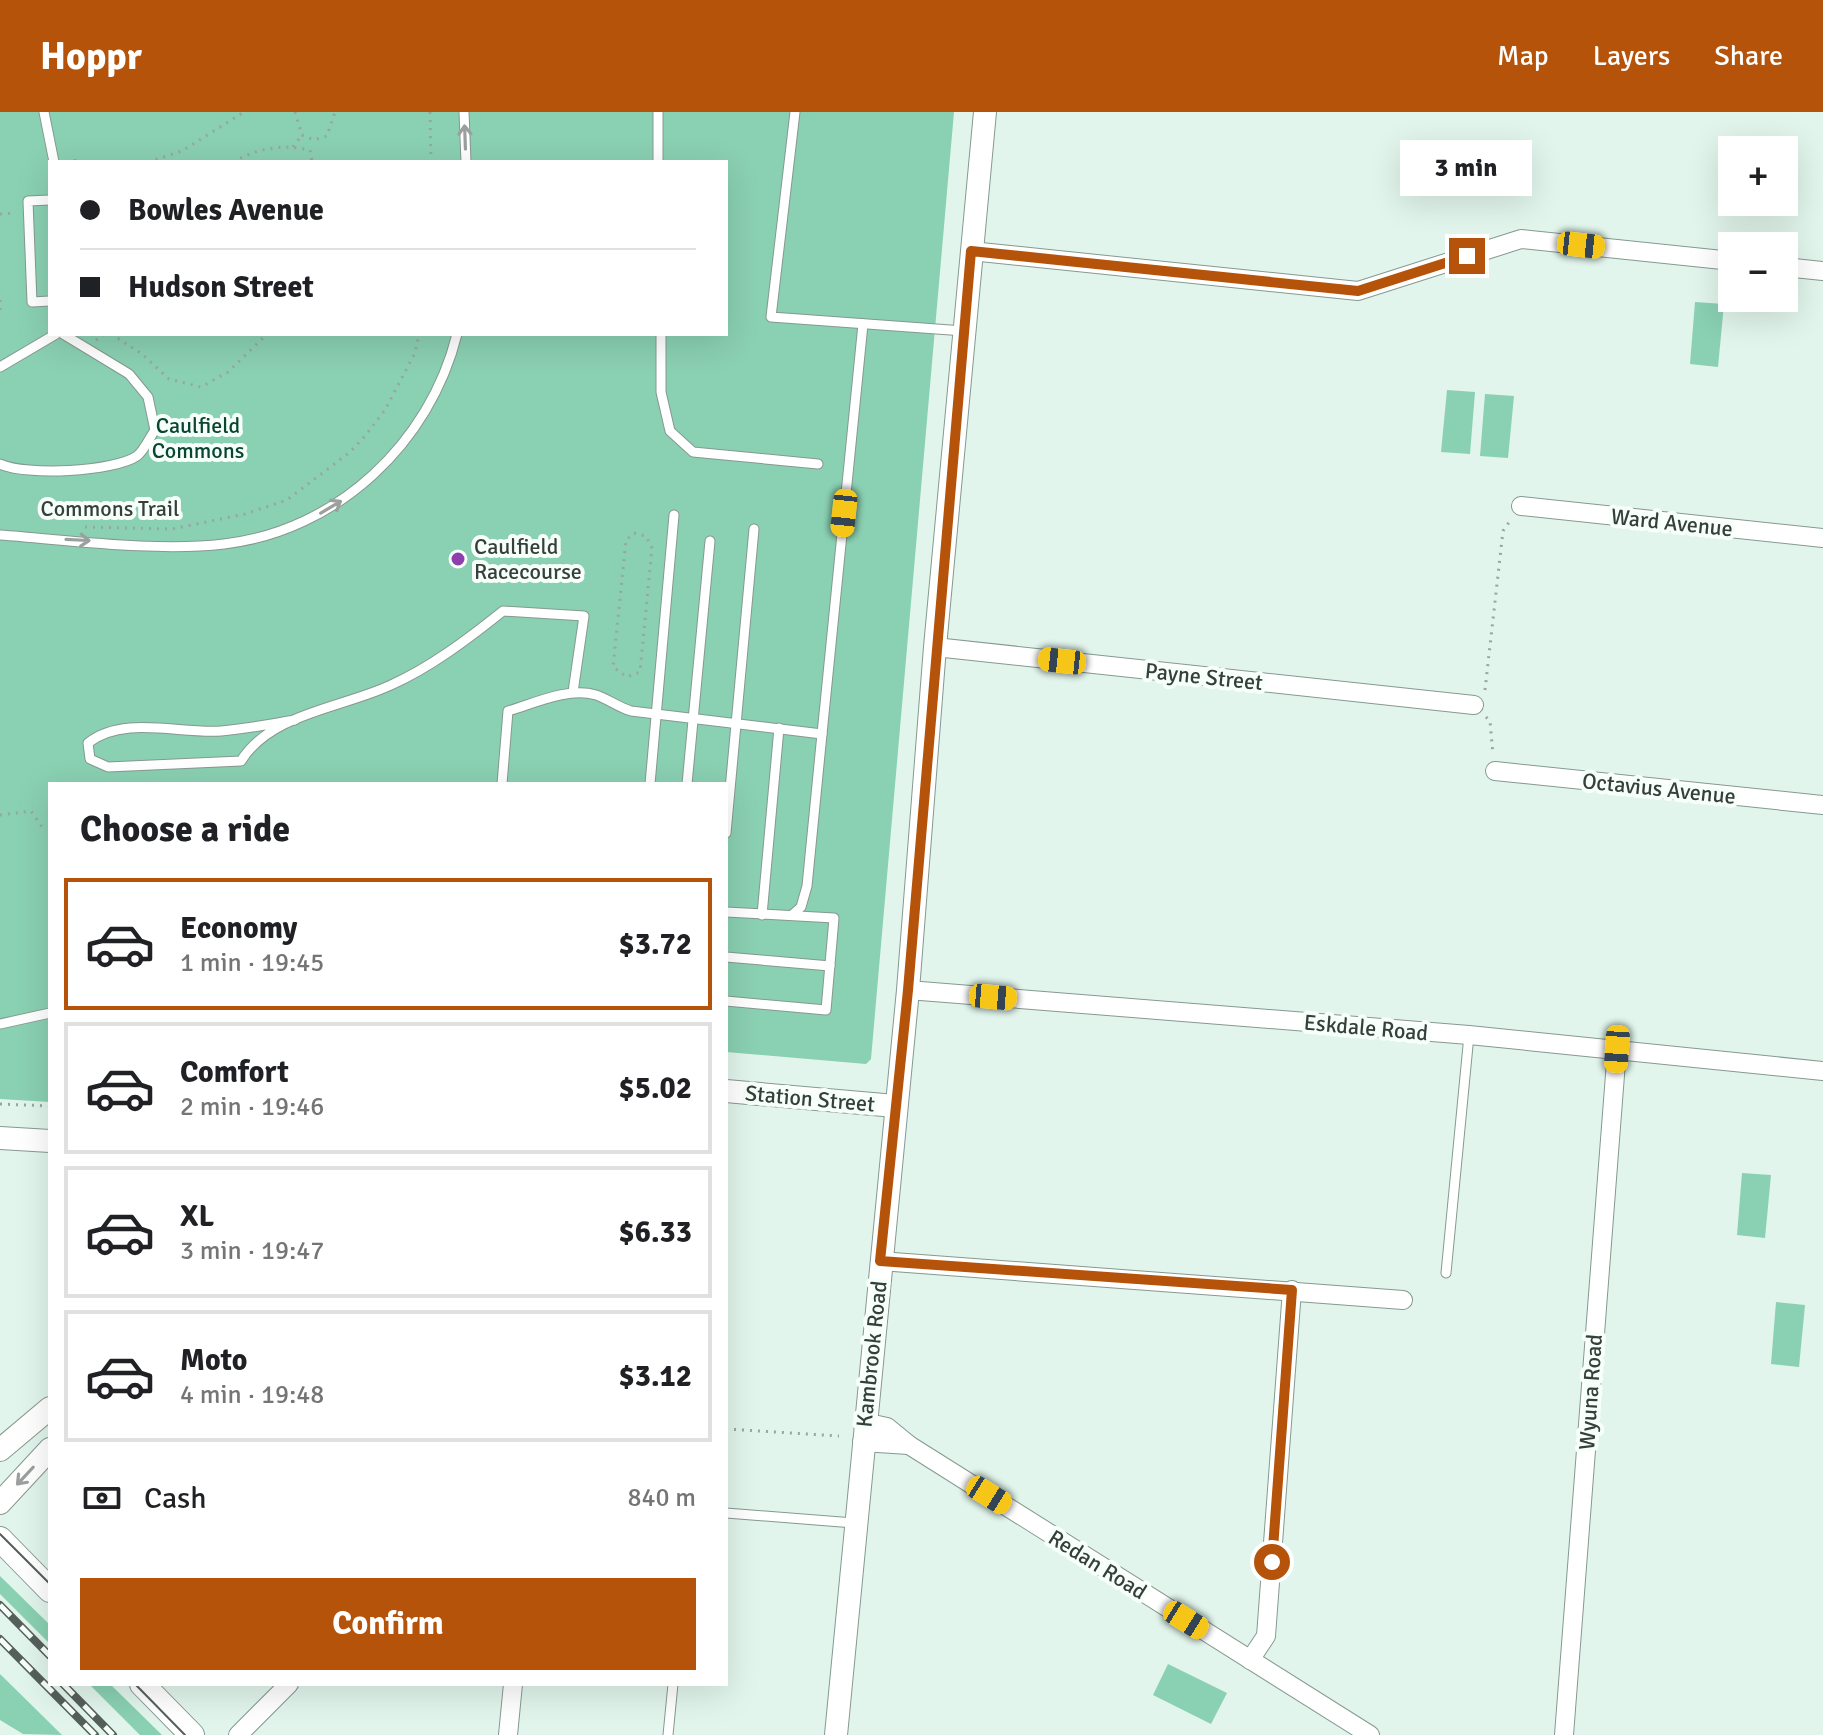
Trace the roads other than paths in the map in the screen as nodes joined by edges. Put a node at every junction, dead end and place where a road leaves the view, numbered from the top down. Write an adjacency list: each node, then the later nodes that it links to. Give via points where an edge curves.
1 (464, 112): 7 (lane, one-way to 1)
2 (658, 112): 8 (lane)
3 (795, 112): 15 (lane, via 771,317)
4 (985, 112): 10 (street, Kambrook Road)
5 (49, 118): 6 (lane)
6 (54, 160)
7 (466, 160)
8 (658, 160)
9 (48, 200): 14 (lane, via 28,201 32,302)
10 (971, 251): 11 (street, via 1358,291 1521,239); 16 (street, Kambrook Road)
11 (1718, 260)
12 (1798, 268): 13 (street)
13 (1823, 271)
14 (48, 301)
15 (863, 324): 16 (lane); 38 (lane)
16 (964, 331): 30 (street, Kambrook Road)
17 (53, 336): 21 (lane)
18 (66, 336): 22 (lane, via 129,374 148,397 155,430 137,456 109,464 56,471)
19 (456, 336): 27 (lane, one-way to 19, via 210,545 275,532 311,518 348,496 399,451 439,387)
20 (661, 336): 23 (lane, via 661,392 670,431 693,452)
21 (0, 367)
22 (0, 464)
23 (818, 464)
24 (1521, 506): 28 (street, Ward Avenue)
25 (674, 515): 33 (lane)
26 (754, 529): 36 (lane)
27 (0, 535)
28 (1823, 538)
29 (710, 541): 34 (lane)
30 (935, 647): 32 (street, Payne Street); 50 (street, Kambrook Road)
31 (573, 692): 33 (lane); 35 (lane, via 584,616 503,611 465,641 391,685); 40 (lane, via 508,711)
32 (1474, 705)
33 (656, 714): 34 (lane); 41 (lane)
34 (694, 718): 36 (lane); 42 (lane)
35 (295, 720): 35 (lane, via 253,742 241,761 108,767 90,759 88,743 101,733 132,728 220,731)
36 (736, 723): 37 (lane); 44 (lane)
37 (779, 728): 38 (lane); 46 (lane)
38 (822, 734): 47 (lane, via 807,886 801,907)
39 (1495, 771): 43 (street, Octavius Avenue)
40 (502, 782)
41 (650, 782)
42 (687, 782)
43 (1823, 805)
44 (728, 811)
45 (728, 912): 46 (lane)
46 (762, 915): 47 (lane)
47 (792, 915): 49 (lane, via 834,918)
48 (728, 957): 49 (lane)
49 (830, 966): 51 (lane, via 826,1010)
50 (908, 990): 54 (street, Eskdale Road); 58 (street, Kambrook Road)
51 (728, 1001)
52 (48, 1013): 53 (lane)
53 (0, 1024)
54 (1469, 1035): 55 (street, Eskdale Road); 62 (lane)
55 (1617, 1049): 56 (street, Eskdale Road); 85 (street, Wyuna Road)
56 (1823, 1071)
57 (728, 1091): 58 (street, Station Street)
58 (895, 1106): 61 (street, Kambrook Road)
59 (0, 1138): 60 (street)
60 (48, 1141)
61 (880, 1261): 63 (street); 66 (street, Kambrook Road)
62 (1446, 1273)
63 (1292, 1290): 64 (street); 74 (street, via 1266,1636)
64 (1403, 1300)
65 (48, 1410): 67 (street)
66 (863, 1432): 71 (street, Kambrook Road); 74 (street, Redan Road, via 887,1427)
67 (0, 1450)
68 (48, 1451): 69 (street, one-way to 69)
69 (0, 1503)
70 (728, 1513): 71 (lane)
71 (855, 1523): 83 (street, Kambrook Road)
72 (0, 1539): 73 (main road)
73 (48, 1588)
74 (1250, 1660): 84 (street, Redan Road)
75 (144, 1686): 79 (main road)
76 (287, 1686): 80 (street)
77 (513, 1686): 81 (street)
78 (673, 1686): 82 (lane)
79 (192, 1735)
80 (238, 1735)
81 (508, 1735)
82 (668, 1735)
83 (836, 1735)
84 (1370, 1735)
85 (1564, 1735)

